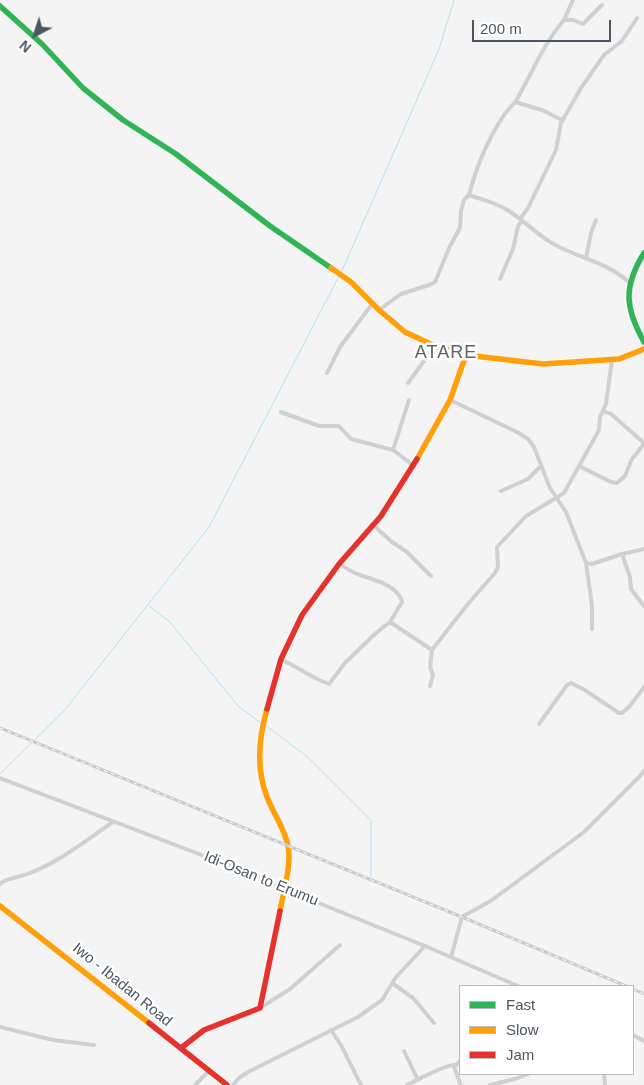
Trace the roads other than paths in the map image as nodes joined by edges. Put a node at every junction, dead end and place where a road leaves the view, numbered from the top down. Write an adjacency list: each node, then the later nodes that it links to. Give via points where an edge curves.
1 (573, 0): 5 (street)
2 (602, 5): 5 (street, via 582,24)
3 (0, 6): 15 (street, via 83,88 123,120 176,154 270,226 352,283)
4 (637, 18): 7 (street, via 622,41 604,55)
5 (564, 20): 6 (street)
6 (515, 102): 7 (street); 8 (street, via 491,137)
7 (562, 120): 9 (street, via 556,150)
8 (469, 195): 9 (street, via 498,205); 16 (street, via 461,211 460,228 435,282 401,294)
9 (521, 220): 12 (street, via 548,241); 13 (street, via 514,249)
10 (596, 220): 12 (street)
11 (644, 253): 14 (street)
12 (586, 258): 14 (street, via 607,266)
13 (500, 279)
14 (631, 285): 17 (street, via 628,304)
15 (373, 303): 16 (street); 22 (street, via 340,347)
16 (379, 310): 18 (street, via 405,332)
17 (644, 342)
18 (435, 346): 20 (street); 23 (street)
19 (644, 349): 21 (street, via 632,356)
20 (466, 355): 21 (street, via 543,364); 25 (street)
21 (612, 360): 26 (street)
22 (327, 373)
23 (408, 383)
24 (410, 400): 29 (street)
25 (450, 400): 30 (street); 32 (street, via 528,439)
26 (603, 411): 28 (street, via 611,414); 31 (street, via 599,430)
27 (281, 412): 29 (street, via 320,426 339,426 351,439)
28 (644, 443): 31 (street, via 625,476 617,483)
29 (393, 450): 30 (street)
30 (413, 465): 35 (street)
31 (579, 466): 34 (street, via 564,493)
32 (540, 467): 33 (street, via 528,479); 34 (street)
33 (501, 491)
34 (556, 498): 38 (street, via 566,512); 44 (street, via 526,516 501,541 497,547 498,567 495,573)
35 (373, 525): 39 (street); 40 (street)
36 (644, 549): 37 (street)
37 (622, 554): 38 (street); 41 (street, via 631,589)
38 (586, 563): 43 (street)
39 (339, 564): 42 (street, via 376,580 401,597 402,602); 45 (street, via 302,615)
40 (431, 576)
41 (644, 606)
42 (390, 622): 44 (street); 45 (street, via 345,663 329,684)
43 (592, 629)
44 (432, 650): 46 (street)
45 (281, 659): 53 (street, via 262,727 260,751 269,802 288,845)
46 (430, 686)
47 (644, 687): 48 (street, via 622,713 571,683)
48 (539, 724)
49 (644, 771): 57 (street, via 584,832 492,900 462,917)
50 (0, 778): 51 (street, Idi-Osan to Erumu)
51 (113, 822): 52 (street, via 80,846 37,870); 53 (street, Idi-Osan to Erumu)
52 (0, 884)
53 (284, 889): 56 (street, Idi-Osan to Erumu); 60 (street)
54 (0, 906): 65 (street, Iwo - Ibadan Road)
55 (340, 946): 60 (street, via 290,989)
56 (425, 946): 57 (street, Idi-Osan to Erumu); 58 (street)
57 (451, 957): 59 (street, Idi-Osan to Erumu)
58 (392, 983): 61 (street, via 413,998); 63 (street, via 374,1007)
59 (516, 985)
60 (260, 1008): 65 (street, via 204,1030)
61 (434, 1023)
62 (0, 1027): 64 (street, via 54,1040)
63 (331, 1030): 74 (street, via 248,1072); 75 (street)
64 (94, 1045)
65 (181, 1048): 69 (street, Iwo - Ibadan Road)
66 (404, 1051): 71 (street)
67 (459, 1063): 68 (street)
68 (455, 1065): 71 (street); 77 (street)
69 (209, 1071): 72 (street); 73 (street, Iwo - Ibadan Road)
70 (525, 1075): 78 (street)
71 (418, 1080): 76 (street)
72 (195, 1085)
73 (227, 1085)
74 (233, 1085)
75 (361, 1085)
76 (407, 1085)
77 (461, 1085)
78 (490, 1085)

